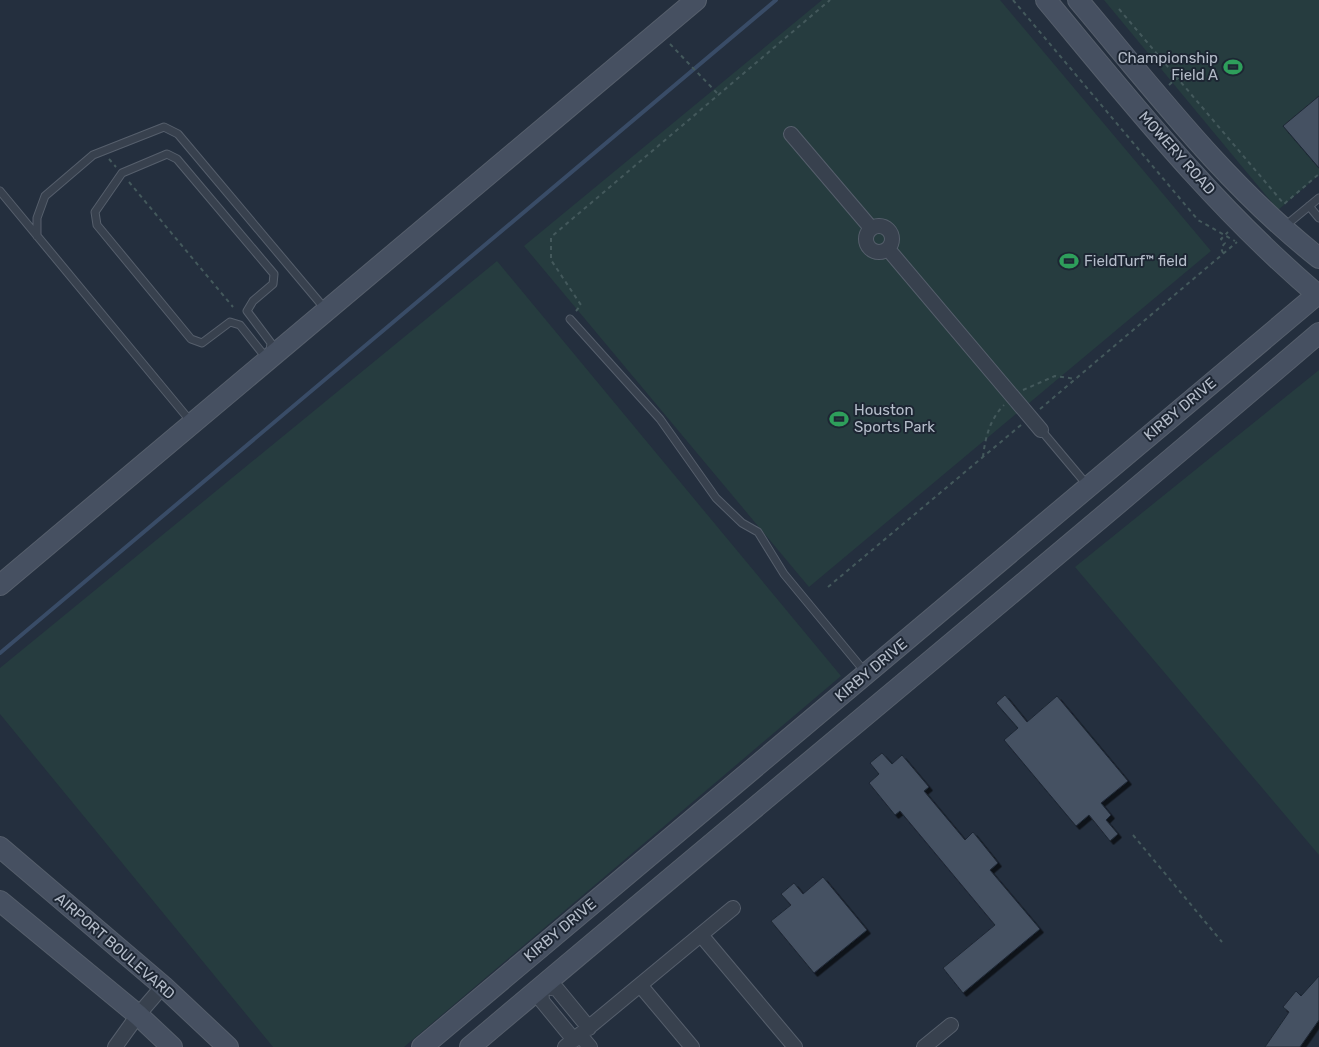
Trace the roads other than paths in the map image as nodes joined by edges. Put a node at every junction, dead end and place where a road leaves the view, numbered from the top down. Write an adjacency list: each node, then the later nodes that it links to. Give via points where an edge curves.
1 (696, 0): 18 (street)
2 (1046, 0): 5 (street, MOWERY ROAD)
3 (1078, 0): 4 (street, MOWERY ROAD)
4 (1113, 41): 5 (street); 11 (street, MOWERY ROAD, via 1192,136)
5 (1094, 58): 14 (street, MOWERY ROAD, via 1168,146)
6 (791, 134): 12 (street)
7 (0, 192): 13 (lane)
8 (1319, 198): 9 (lane)
9 (1309, 206): 10 (lane); 11 (lane)
10 (1319, 218)
11 (1283, 227): 14 (street); 16 (street, MOWERY ROAD)
12 (871, 228): 15 (street, via 879,225 888,228 892,236); 15 (street, via 865,239 868,247 875,252)
13 (37, 236): 18 (lane, via 37,218 45,196 93,155 164,127 178,134); 22 (lane)
14 (1263, 245): 17 (street, MOWERY ROAD)
15 (888, 248): 23 (street)
16 (1319, 258)
17 (1318, 294): 24 (street, KIRBY DRIVE)
18 (326, 311): 21 (street)
19 (570, 319): 27 (lane, via 660,419 716,498 736,518 758,532 784,574)
20 (1319, 333): 25 (street, KIRBY DRIVE)
21 (271, 354): 21 (lane, via 271,343 247,311 275,280 274,274 256,252 172,155 167,154 122,173 96,212 97,225 149,289 194,342 202,343 230,322 240,325 263,354); 22 (street)
22 (192, 423): 26 (street)
23 (1041, 430): 24 (lane)
24 (1088, 487): 25 (street); 27 (street, KIRBY DRIVE)
25 (1110, 512): 28 (street, KIRBY DRIVE)
26 (0, 585)
27 (867, 674): 28 (street); 29 (street, KIRBY DRIVE)
28 (886, 696): 30 (street, KIRBY DRIVE)
29 (698, 816): 30 (street); 35 (street, KIRBY DRIVE)
30 (717, 838): 38 (street, KIRBY DRIVE)
31 (0, 847): 37 (street, AIRPORT BOULEVARD)
32 (0, 901): 39 (street)
33 (733, 908): 34 (street)
34 (701, 935): 36 (street); 49 (street)
35 (522, 962): 38 (street); 45 (street, KIRBY DRIVE)
36 (640, 985): 41 (street); 48 (street)
37 (163, 986): 39 (street); 44 (street, AIRPORT BOULEVARD)
38 (541, 986): 41 (street, via 542,1001); 41 (street, via 557,989); 46 (street, KIRBY DRIVE)
39 (138, 1015): 42 (street); 43 (street)
40 (951, 1025): 50 (street)
41 (577, 1038): 47 (street)
42 (115, 1047)
43 (172, 1047)
44 (228, 1047)
45 (422, 1047)
46 (470, 1047)
47 (590, 1047)
48 (692, 1047)
49 (795, 1047)
50 (924, 1047)

